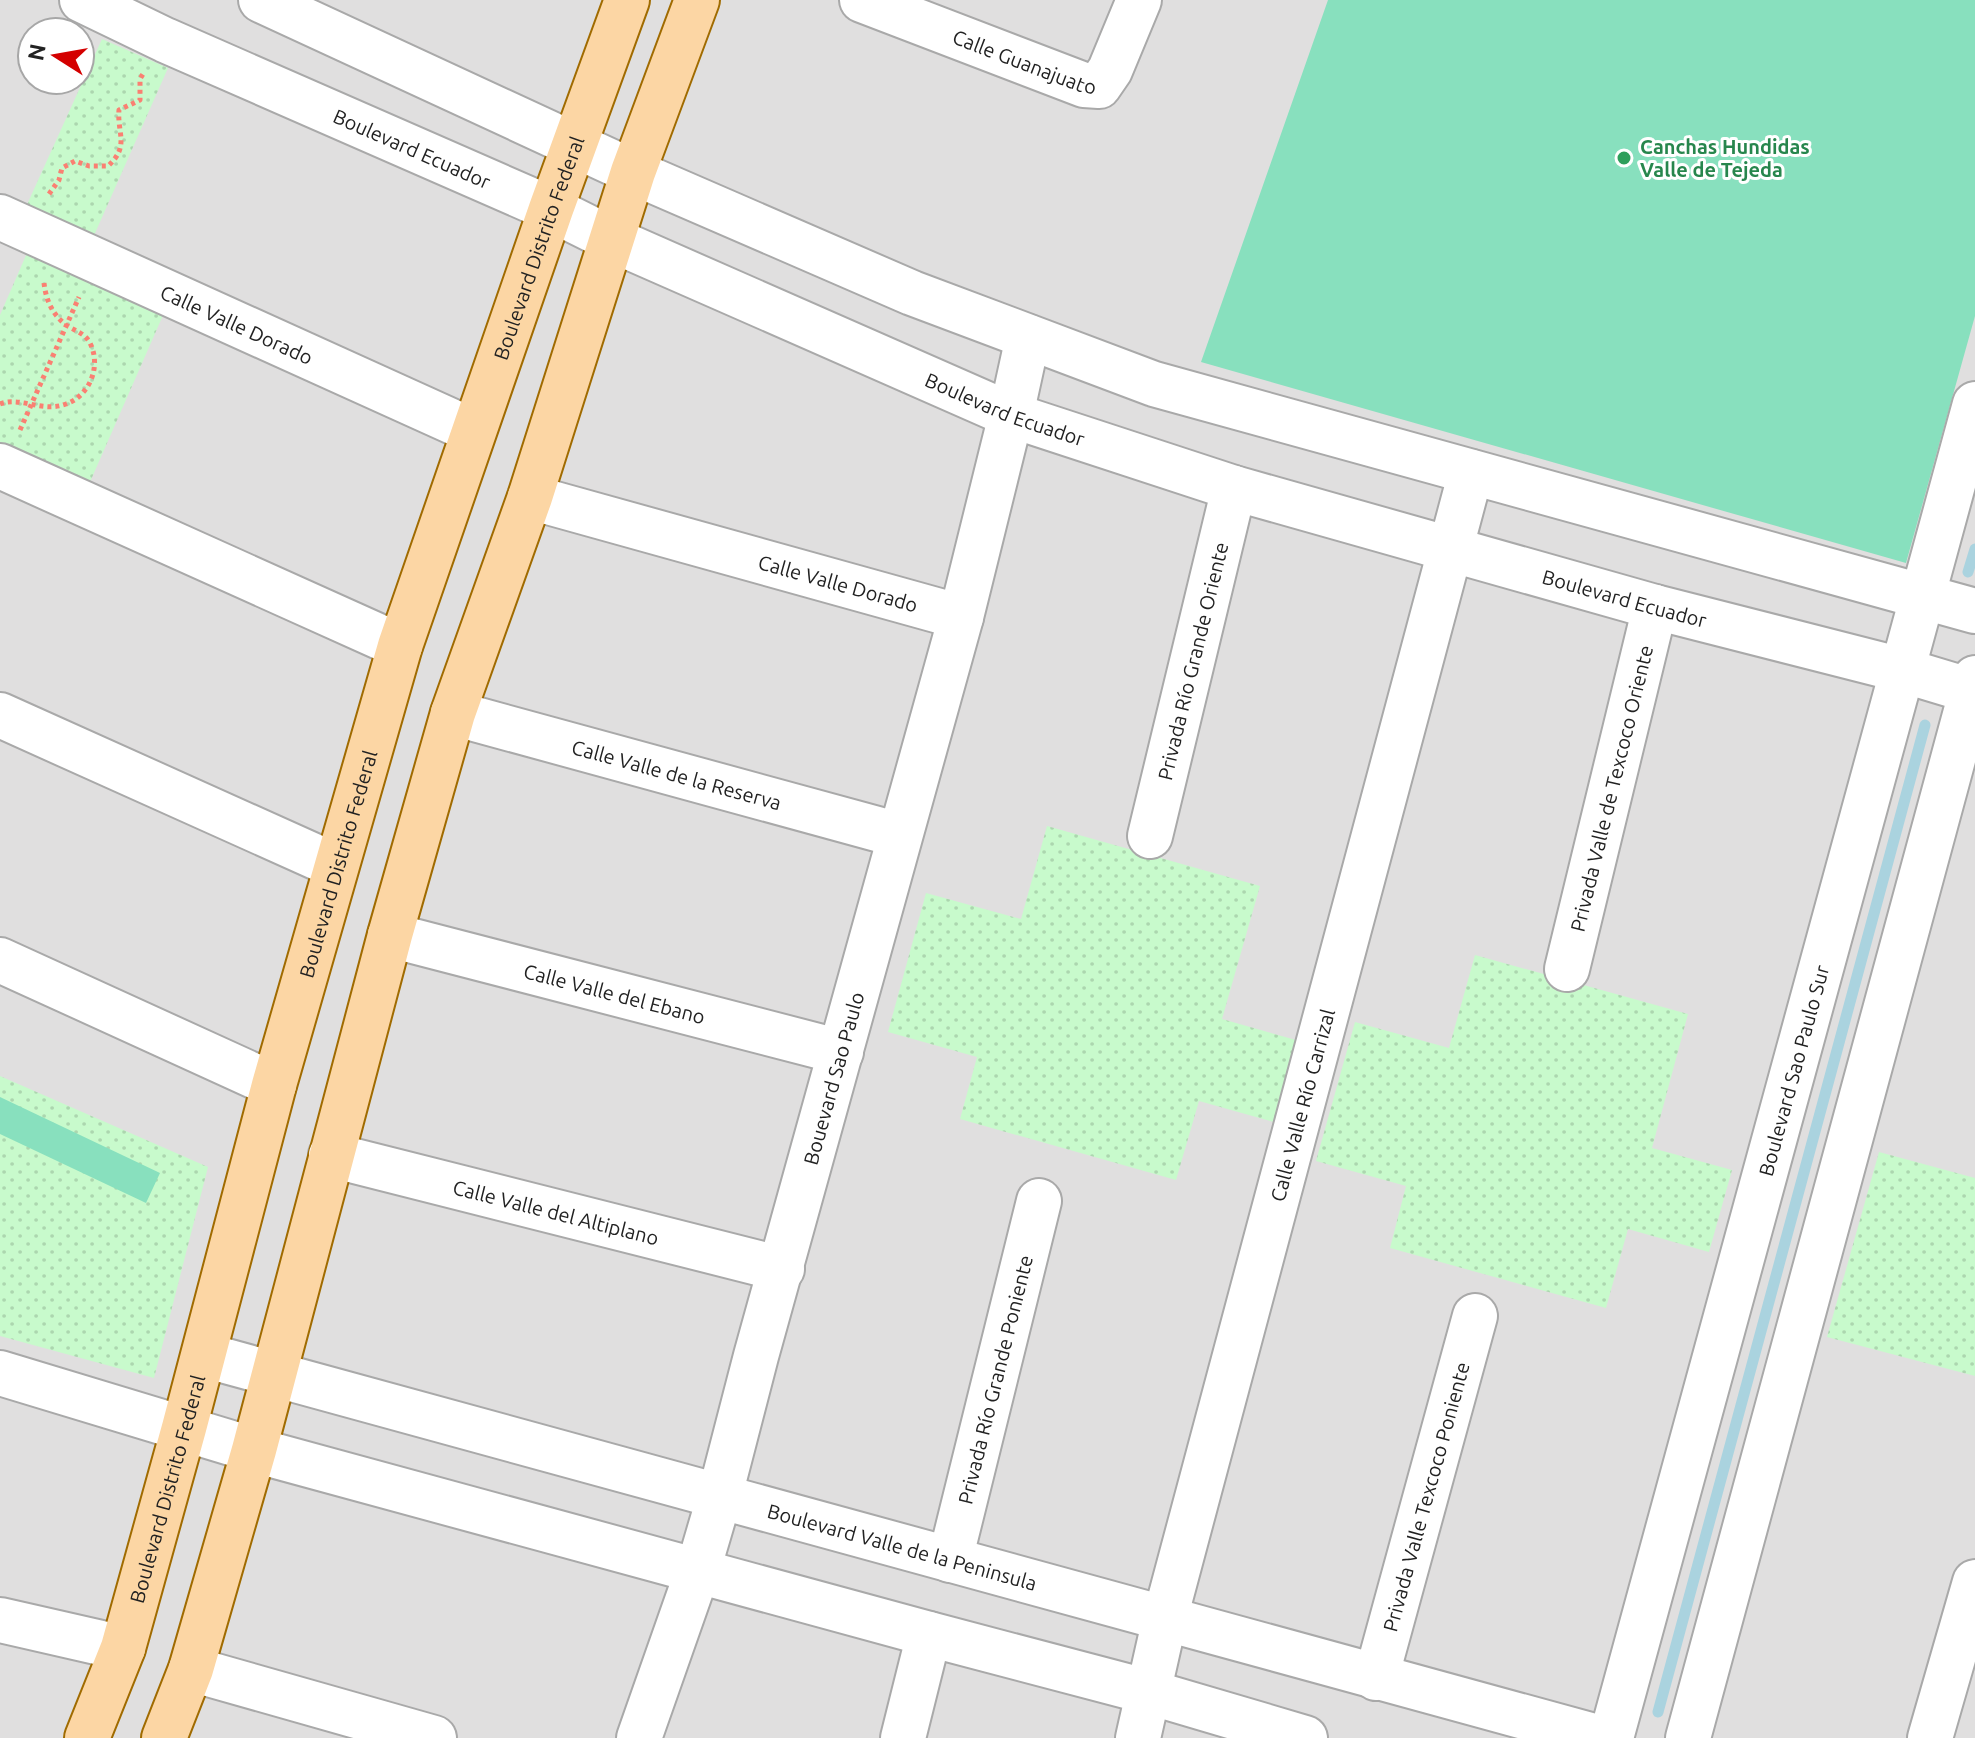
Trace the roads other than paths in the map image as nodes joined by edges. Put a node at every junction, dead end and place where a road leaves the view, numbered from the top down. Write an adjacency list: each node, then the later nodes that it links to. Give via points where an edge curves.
1 (82, 0): 9 (street, Boulevard Ecuador)
2 (261, 0): 7 (street)
3 (627, 0): 7 (main road, Boulevard Distrito Federal)
4 (697, 0): 8 (main road)
5 (862, 0): 6 (street, Calle Guanajuato, via 1084,85 1099,86)
6 (1139, 0)
7 (574, 143): 8 (street); 9 (main road, Boulevard Distrito Federal)
8 (633, 172): 11 (main road); 12 (street, via 912,293)
9 (551, 209): 11 (street, Boulevard Ecuador); 15 (main road, Boulevard Distrito Federal)
10 (0, 217): 15 (street, Calle Valle Dorado)
11 (613, 240): 14 (street, Boulevard Ecuador); 19 (main road)
12 (1028, 337): 14 (street, Bouevard Sao Paulo); 17 (street, via 1154,384)
13 (1975, 404): 21 (street, Boulevard Sao Paulo Sur)
14 (1011, 415): 18 (street, Boulevard Ecuador); 24 (street, Bouevard Sao Paulo)
15 (473, 431): 25 (main road, Boulevard Distrito Federal)
16 (2, 467): 25 (street)
17 (1471, 472): 20 (street, Calle Valle Río Carrizal); 21 (street)
18 (1234, 488): 20 (street, Boulevard Ecuador); 31 (street, Privada Río Grande Oriente)
19 (530, 497): 24 (street, Calle Valle Dorado); 28 (main road)
20 (1451, 549): 22 (street, Boulevard Ecuador); 51 (street, Calle Valle Río Carrizal)
21 (1922, 597): 23 (street); 26 (street, Boulevard Sao Paulo Sur)
22 (1655, 607): 26 (street, Boulevard Ecuador); 35 (street, Privada Valle de Texcoco Oriente)
23 (1975, 611)
24 (961, 617): 30 (street, Bouevard Sao Paulo)
25 (400, 646): 32 (main road, Boulevard Distrito Federal)
26 (1902, 670): 27 (street, Boulevard Ecuador); 66 (street, Boulevard Sao Paulo Sur)
27 (1974, 687): 67 (street)
28 (453, 713): 30 (street, Calle Valle de la Reserva); 33 (main road)
29 (0, 715): 32 (street)
30 (899, 835): 36 (street, Bouevard Sao Paulo)
31 (1150, 836)
32 (336, 866): 37 (main road, Boulevard Distrito Federal)
33 (390, 935): 36 (street, Calle Valle del Ebano); 38 (main road)
34 (0, 960): 37 (street)
35 (1567, 969)
36 (841, 1052): 40 (street, Bouevard Sao Paulo)
37 (274, 1085): 42 (main road, Boulevard Distrito Federal)
38 (331, 1155): 40 (street, Calle Valle del Altiplano); 44 (main road)
39 (1039, 1201): 48 (street, Privada Río Grande Poniente)
40 (782, 1269): 47 (street, Bouevard Sao Paulo)
41 (1475, 1316): 56 (street, Privada Valle Texcoco Poniente)
42 (204, 1355): 44 (street, Boulevard Valle de la Peninsula); 45 (main road, Boulevard Distrito Federal)
43 (0, 1373): 45 (street)
44 (273, 1376): 46 (main road); 47 (street, Boulevard Valle de la Peninsula)
45 (184, 1428): 46 (street); 54 (main road, Boulevard Distrito Federal)
46 (254, 1450): 49 (street); 55 (main road)
47 (720, 1495): 48 (street, Boulevard Valle de la Peninsula); 49 (street, Bouevard Sao Paulo)
48 (950, 1560): 51 (street, Boulevard Valle de la Peninsula)
49 (698, 1570): 53 (street); 61 (street, Bouevard Sao Paulo)
50 (1975, 1582): 68 (street)
51 (1165, 1618): 56 (street, Boulevard Valle de la Peninsula); 57 (street, Calle Valle Río Carrizal)
52 (0, 1620): 54 (street)
53 (929, 1634): 57 (street); 62 (street)
54 (123, 1648): 58 (main road, Boulevard Distrito Federal)
55 (191, 1669): 59 (main road); 60 (street)
56 (1376, 1678): 65 (street, Boulevard Valle de la Peninsula)
57 (1149, 1692): 63 (street, Calle Valle Río Carrizal); 64 (street)
58 (87, 1738)
59 (164, 1738)
60 (434, 1738)
61 (639, 1738)
62 (903, 1738)
63 (1138, 1738)
64 (1305, 1738)
65 (1601, 1738)
66 (1611, 1738)
67 (1688, 1738)
68 (1930, 1738)

